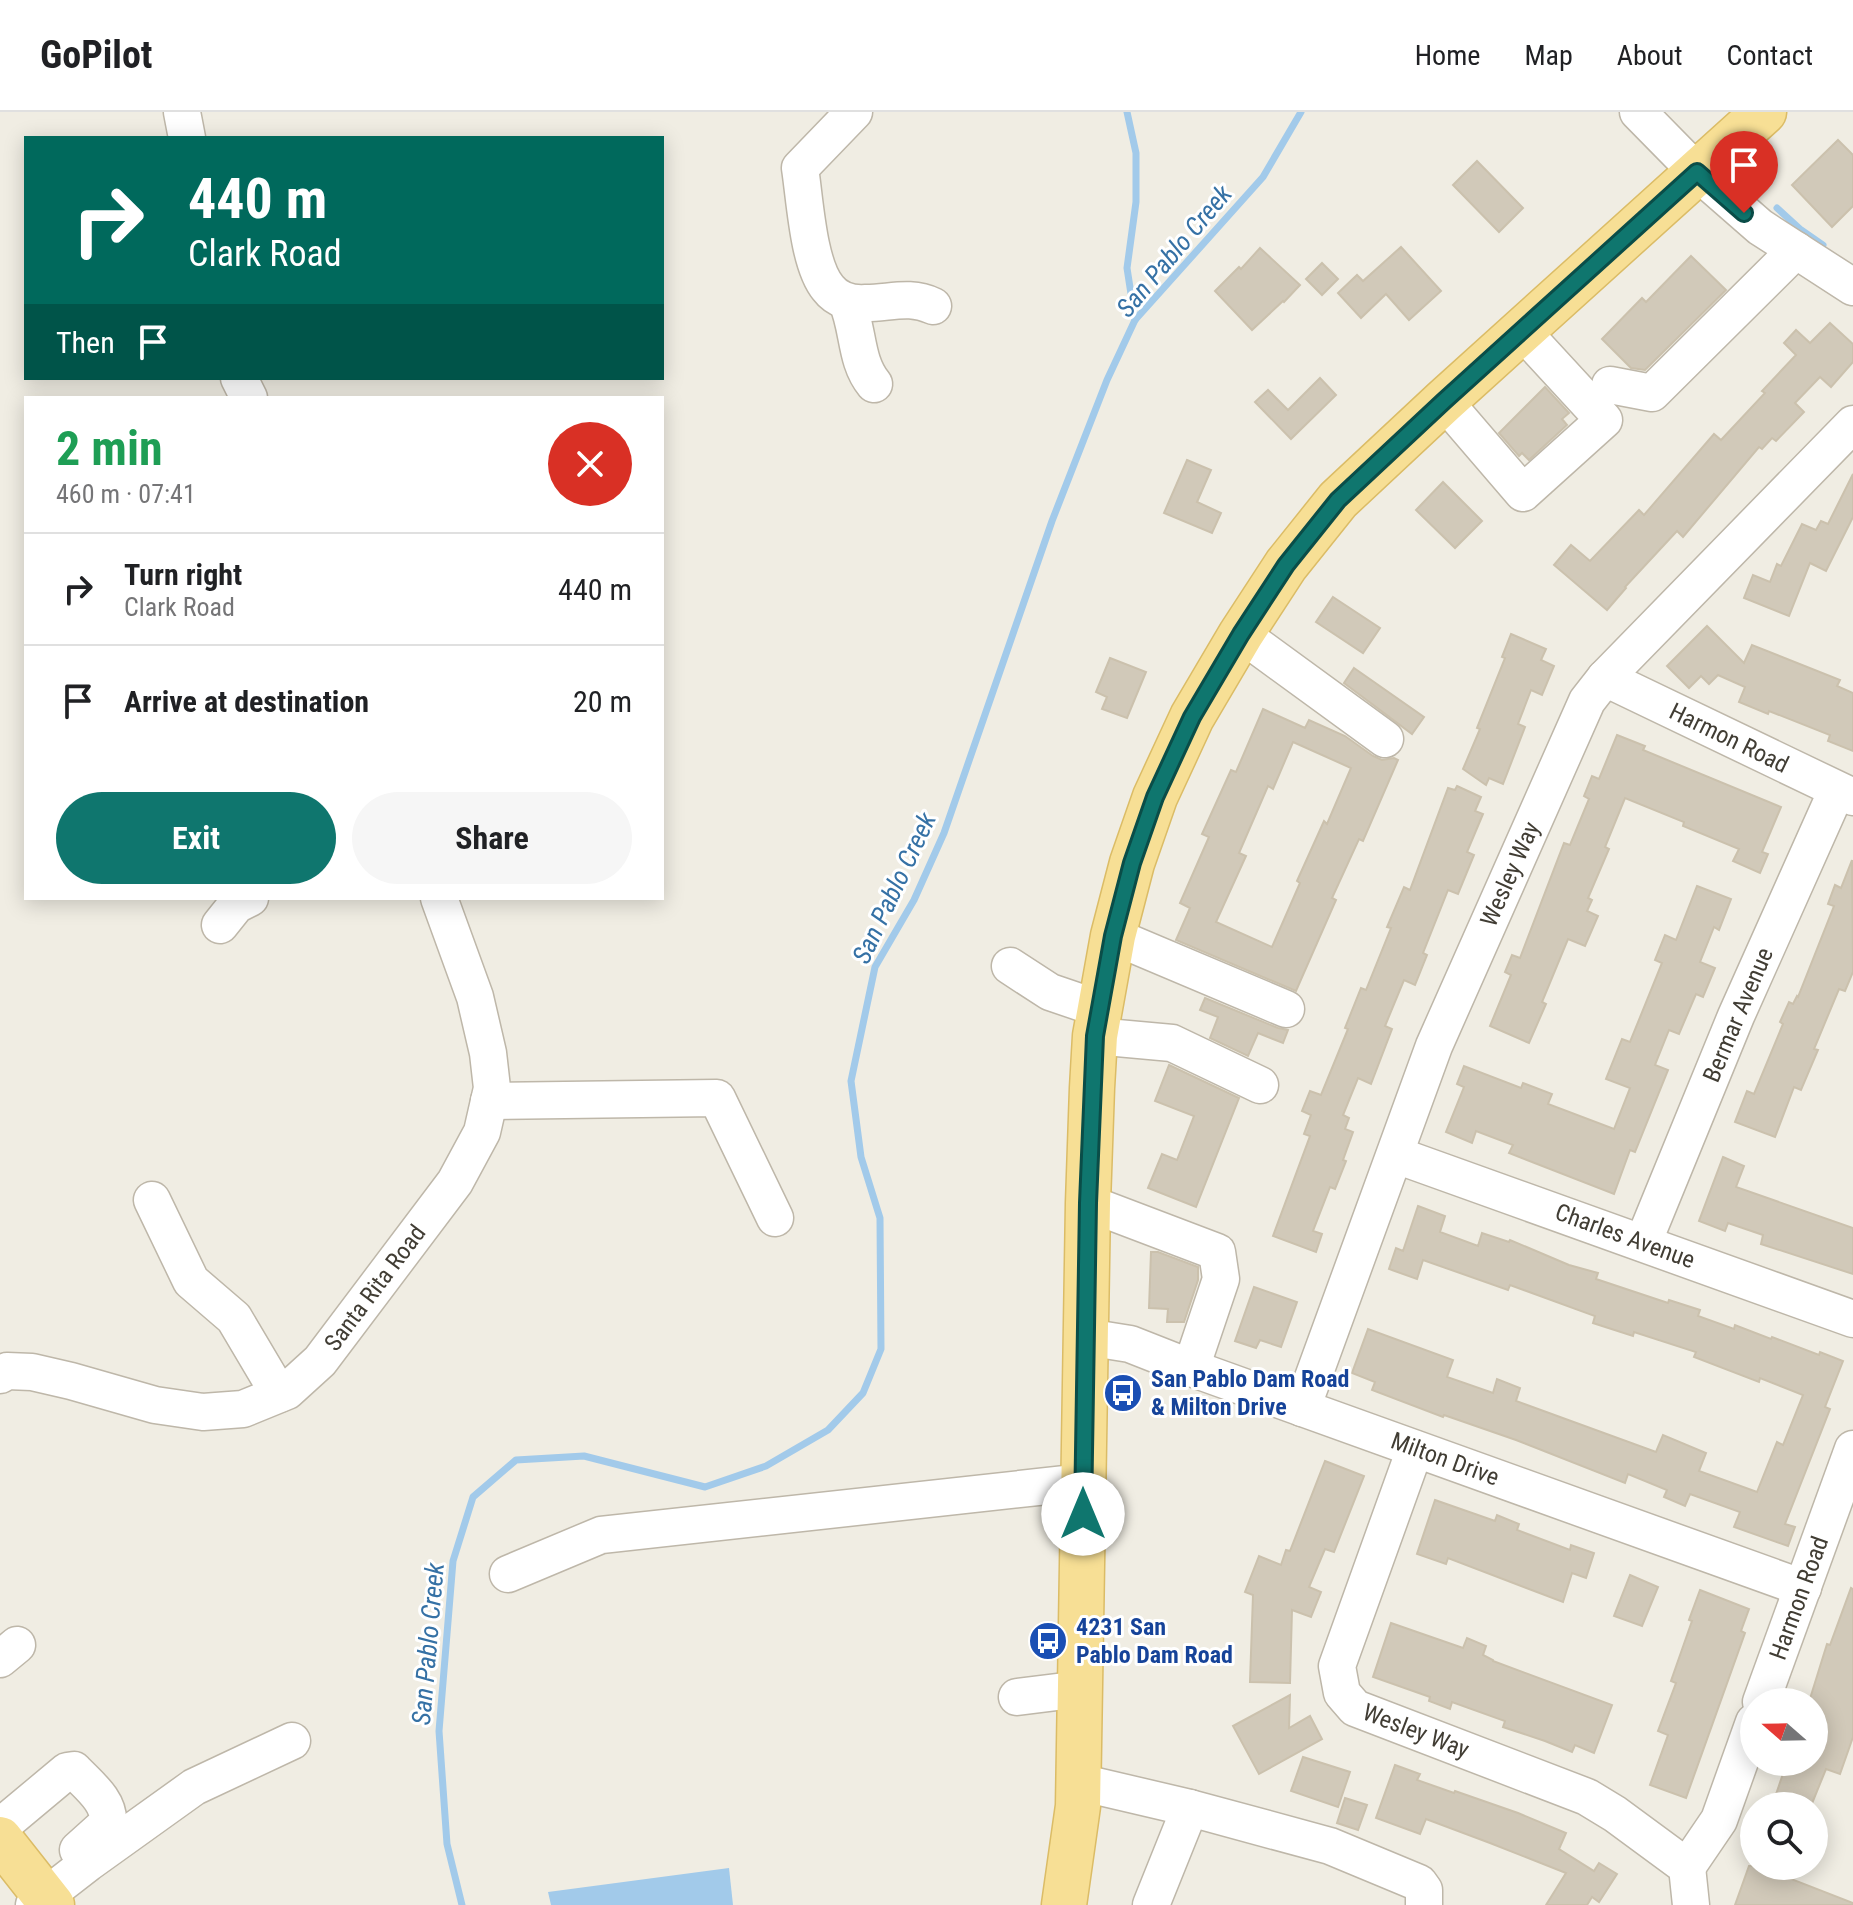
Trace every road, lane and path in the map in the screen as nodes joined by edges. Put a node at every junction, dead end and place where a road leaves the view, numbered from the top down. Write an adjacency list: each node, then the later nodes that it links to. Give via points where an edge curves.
1 (182, 112): 5 (street)
2 (854, 112): 9 (street, via 800,168 817,266 827,288)
3 (1638, 112): 6 (street)
4 (1764, 112): 6 (main road)
5 (187, 136)
6 (1697, 172): 7 (street, via 1760,227); 11 (main road)
7 (1796, 250): 8 (street); 13 (street, via 1652,393)
8 (1853, 287)
9 (847, 302): 10 (street, via 904,299); 12 (street, via 865,371)
10 (933, 306)
11 (1522, 331): 14 (main road); 14 (street, via 1604,420 1523,493)
12 (874, 384)
13 (1610, 385)
14 (1444, 401): 16 (main road, via 1338,500 1286,565)
15 (1853, 424): 17 (street, Wesley Way)
16 (1241, 634): 18 (street); 23 (main road, via 1192,717 1155,797)
17 (1605, 678): 19 (street, Harmon Road); 29 (street, Wesley Way, via 1587,701 1481,938 1434,1046)
18 (1385, 739)
19 (1845, 793): 33 (street, Bermar Avenue, via 1736,1016)
20 (246, 900): 22 (street)
21 (440, 900): 28 (street, Santa Rita Road, via 475,997 488,1053)
22 (220, 925)
23 (1113, 936): 25 (street); 26 (main road)
24 (1010, 966): 26 (street)
25 (1286, 1009)
26 (1098, 1022): 27 (street, via 1172,1043); 31 (main road)
27 (1260, 1085)
28 (489, 1101): 32 (street, via 717,1098); 38 (street, Santa Rita Road, via 482,1132 455,1182 320,1361)
29 (1396, 1155): 33 (street, Charles Avenue); 39 (street, Wesley Way)
30 (152, 1200): 38 (street, via 191,1281 234,1318)
31 (1088, 1203): 35 (main road); 36 (street, via 1217,1252 1221,1279)
32 (775, 1218)
33 (1643, 1243): 34 (street, Charles Avenue)
34 (1853, 1319)
35 (1086, 1337): 36 (street, Milton Drive, via 1130,1344); 42 (main road)
36 (1191, 1368): 39 (street, Milton Drive)
37 (0, 1375): 38 (street, Santa Rita Road, via 32,1372 155,1405 203,1412 243,1409)
38 (279, 1394)
39 (1302, 1408): 40 (street, Milton Drive)
40 (1415, 1449): 44 (street, Milton Drive); 54 (street, Wesley Way, via 1337,1666 1342,1693 1355,1708 1587,1797)
41 (1853, 1449): 44 (street, Harmon Road)
42 (1084, 1482): 43 (street, via 601,1535); 46 (main road)
43 (508, 1574)
44 (1803, 1588): 45 (street, Harmon Road)
45 (1766, 1688)
46 (1081, 1689): 47 (street); 50 (main road)
47 (1017, 1697)
48 (292, 1741): 55 (street, via 194,1787)
49 (1740, 1761): 54 (street, via 1719,1820)
50 (1079, 1782): 51 (street); 56 (main road)
51 (1190, 1808): 57 (street); 58 (street, via 1330,1846 1419,1883)
52 (0, 1827): 55 (street, via 67,1771 74,1770 107,1806 108,1823)
53 (0, 1839): 55 (main road)
54 (1687, 1867): 59 (street)
55 (42, 1898)
56 (1064, 1905)
57 (1151, 1905)
58 (1424, 1905)
59 (1691, 1905)

